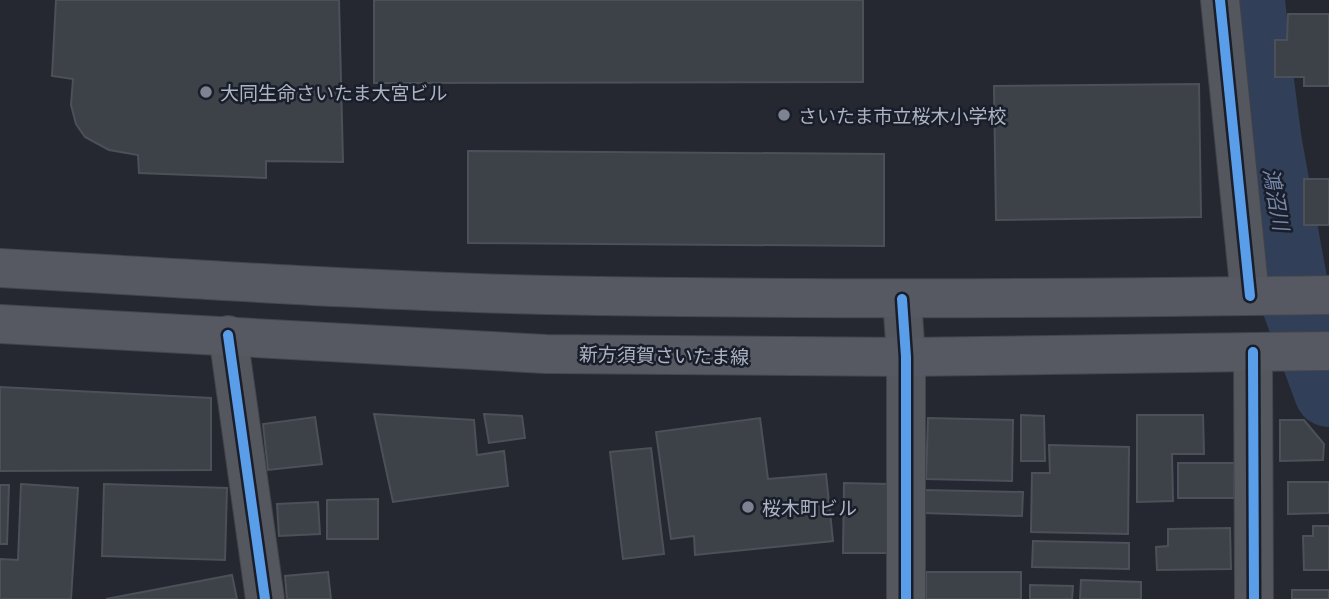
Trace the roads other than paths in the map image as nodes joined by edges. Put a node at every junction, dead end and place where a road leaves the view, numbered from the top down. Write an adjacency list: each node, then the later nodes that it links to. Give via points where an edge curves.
1 (1220, 0): 4 (street)
2 (0, 268): 5 (main road, via 427,291)
3 (1329, 295): 4 (main road)
4 (1259, 296): 5 (main road)
5 (902, 299): 10 (street)
6 (0, 324): 7 (main road, 新方須賀さいたま線)
7 (228, 335): 10 (main road, 新方須賀さいたま線, via 546,354); 11 (street)
8 (1329, 351): 9 (main road, 新方須賀さいたま線)
9 (1262, 352): 10 (main road, 新方須賀さいたま線); 13 (street)
10 (906, 358): 12 (street)
11 (265, 599)
12 (906, 599)
13 (1254, 599)

